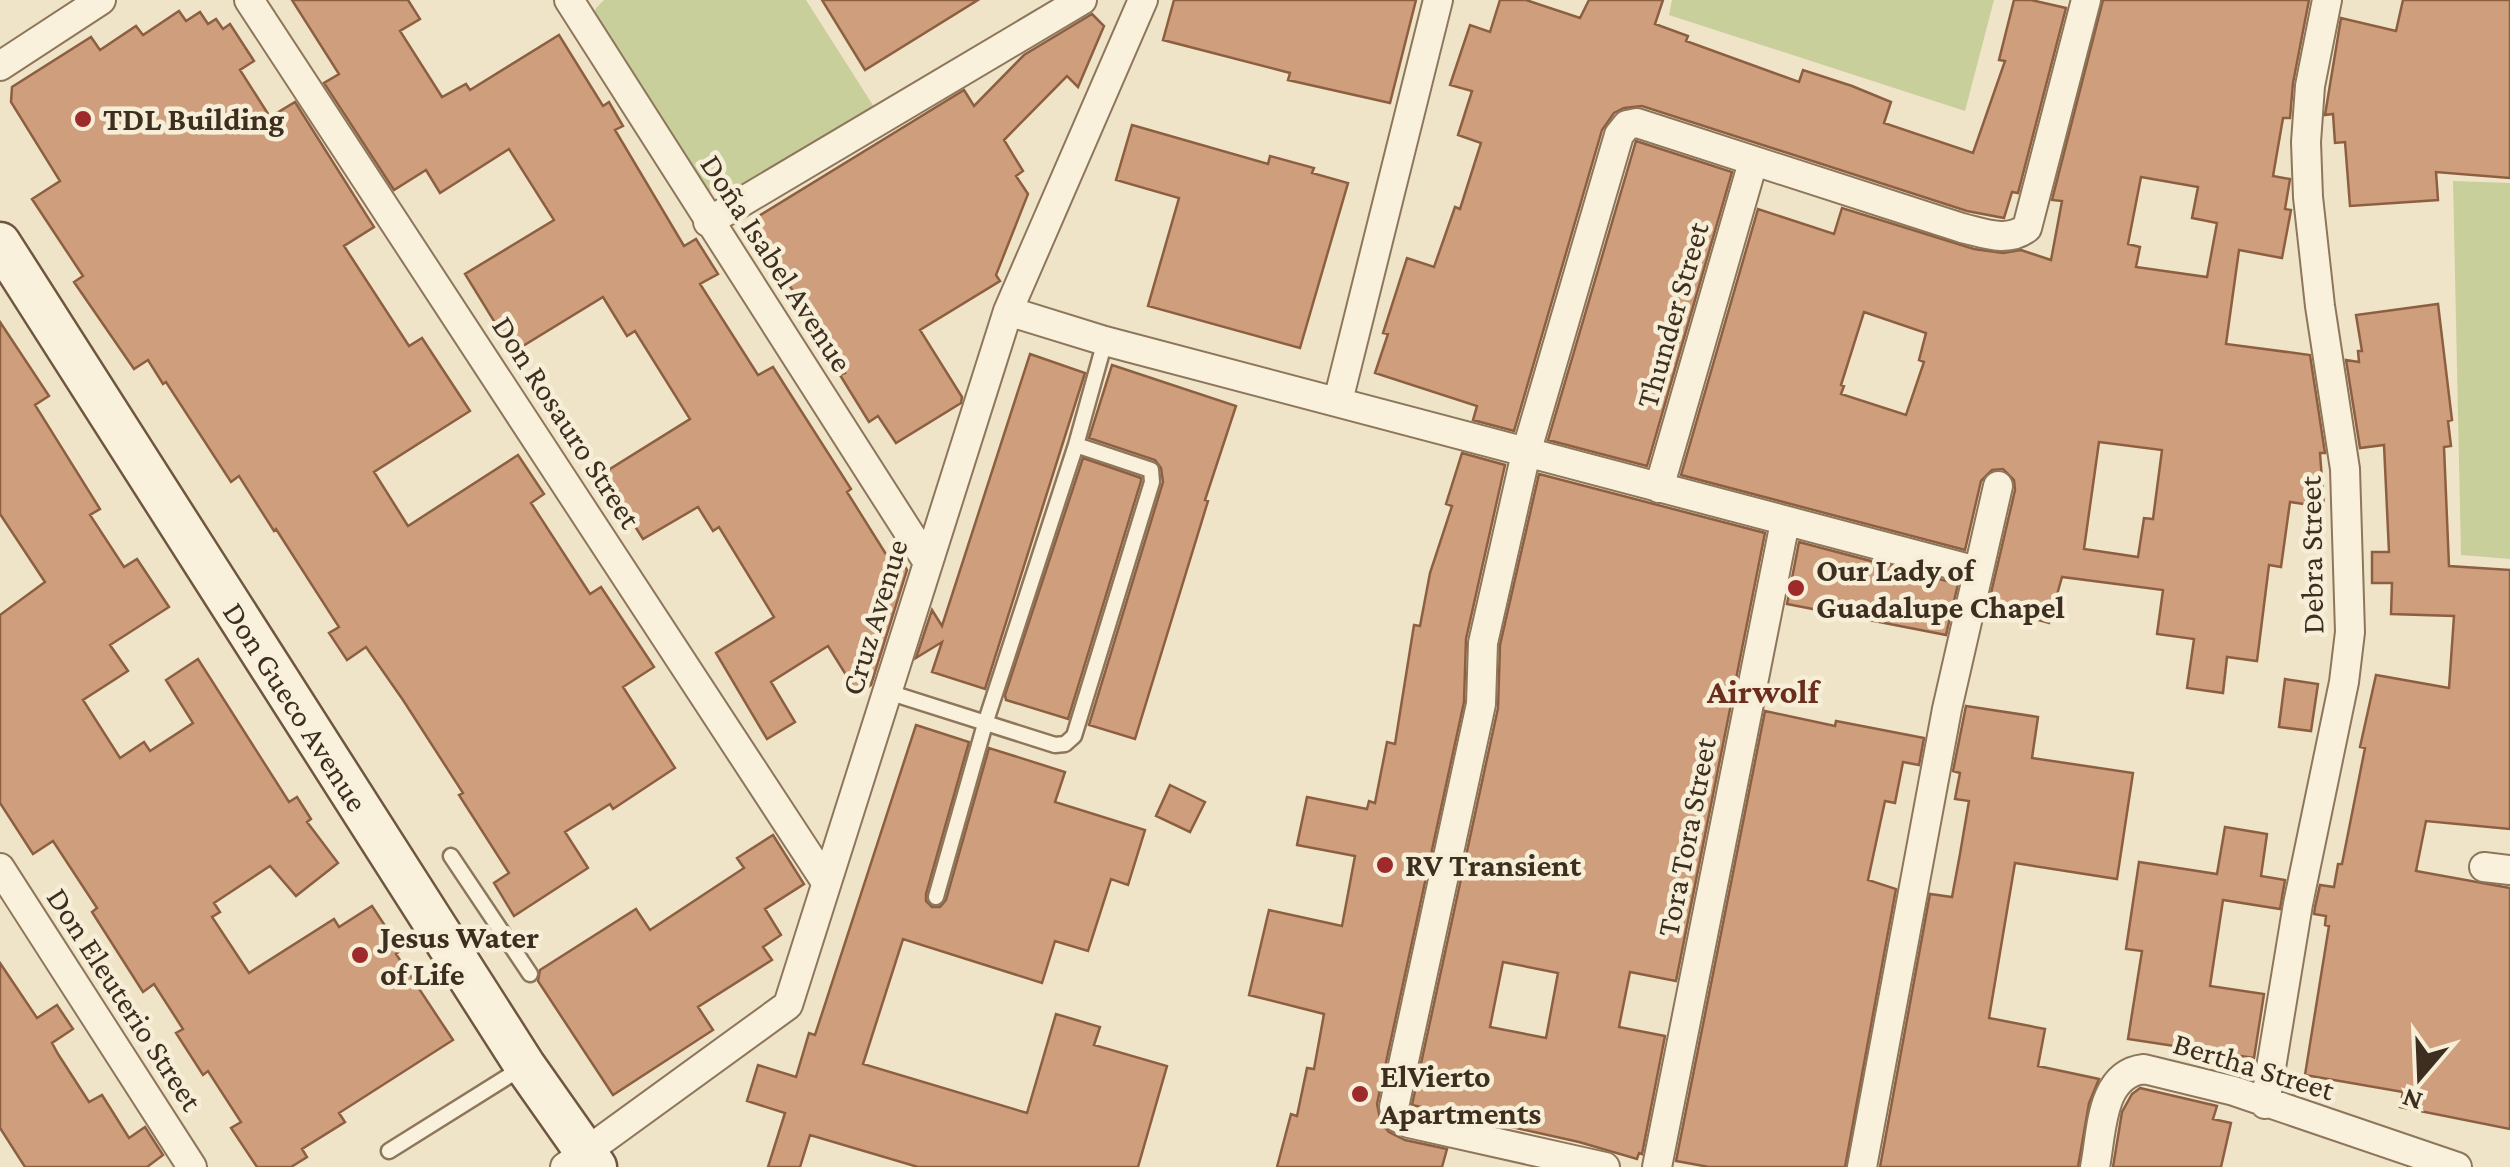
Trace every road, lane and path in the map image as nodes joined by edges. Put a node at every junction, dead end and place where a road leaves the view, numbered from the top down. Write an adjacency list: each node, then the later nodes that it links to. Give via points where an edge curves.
1 (101, 0): 9 (street)
2 (249, 0): 27 (street, Don Rosauro Street)
3 (570, 0): 11 (street, Doña Isabel Avenue)
4 (1082, 0): 11 (street)
5 (1144, 0): 13 (street, Cruz Avenue)
6 (1438, 0): 15 (street)
7 (2086, 0): 10 (street, via 2027,228 2018,236 1962,228)
8 (2327, 0): 31 (street, Debra Street, via 2310,86 2308,198 2345,469 2350,632)
9 (0, 66)
10 (1753, 162): 17 (street, via 1637,124 1618,135); 19 (street, Thunder Street)
11 (708, 222): 21 (street, Doña Isabel Avenue)
12 (0, 244): 30 (main road, Don Gueco Avenue)
13 (1008, 311): 14 (street); 21 (street, Cruz Avenue)
14 (1105, 341): 15 (street); 16 (lane)
15 (1338, 400): 17 (street)
16 (1076, 445): 24 (lane); 24 (lane, via 1141,465 1151,470 1152,482 1074,736 1055,745)
17 (1526, 453): 19 (street); 36 (street, via 1394,1107 1397,1118 1409,1123)
18 (1998, 486): 22 (street)
19 (1659, 488): 20 (street)
20 (1785, 522): 22 (street); 37 (street, Tora Tora Street)
21 (927, 562): 23 (street, Cruz Avenue)
22 (1977, 571): 38 (street)
23 (888, 692): 24 (lane); 27 (street, Cruz Avenue)
24 (984, 724): 28 (lane)
25 (450, 856): 29 (lane)
26 (0, 868): 35 (street, Don Eleuterio Street)
27 (826, 882): 33 (street, Cruz Avenue, via 788,1005)
28 (936, 897)
29 (530, 974)
30 (525, 1066): 32 (lane); 33 (main road, Don Gueco Avenue)
31 (2265, 1104): 34 (street, Bertha Street); 39 (street, Bertha Street, via 2207,1083 2132,1071 2111,1089)
32 (389, 1152)
33 (583, 1162)
34 (2443, 1165)
35 (192, 1167)
36 (1605, 1167)
37 (1658, 1167)
38 (1862, 1167)
39 (2095, 1167)

